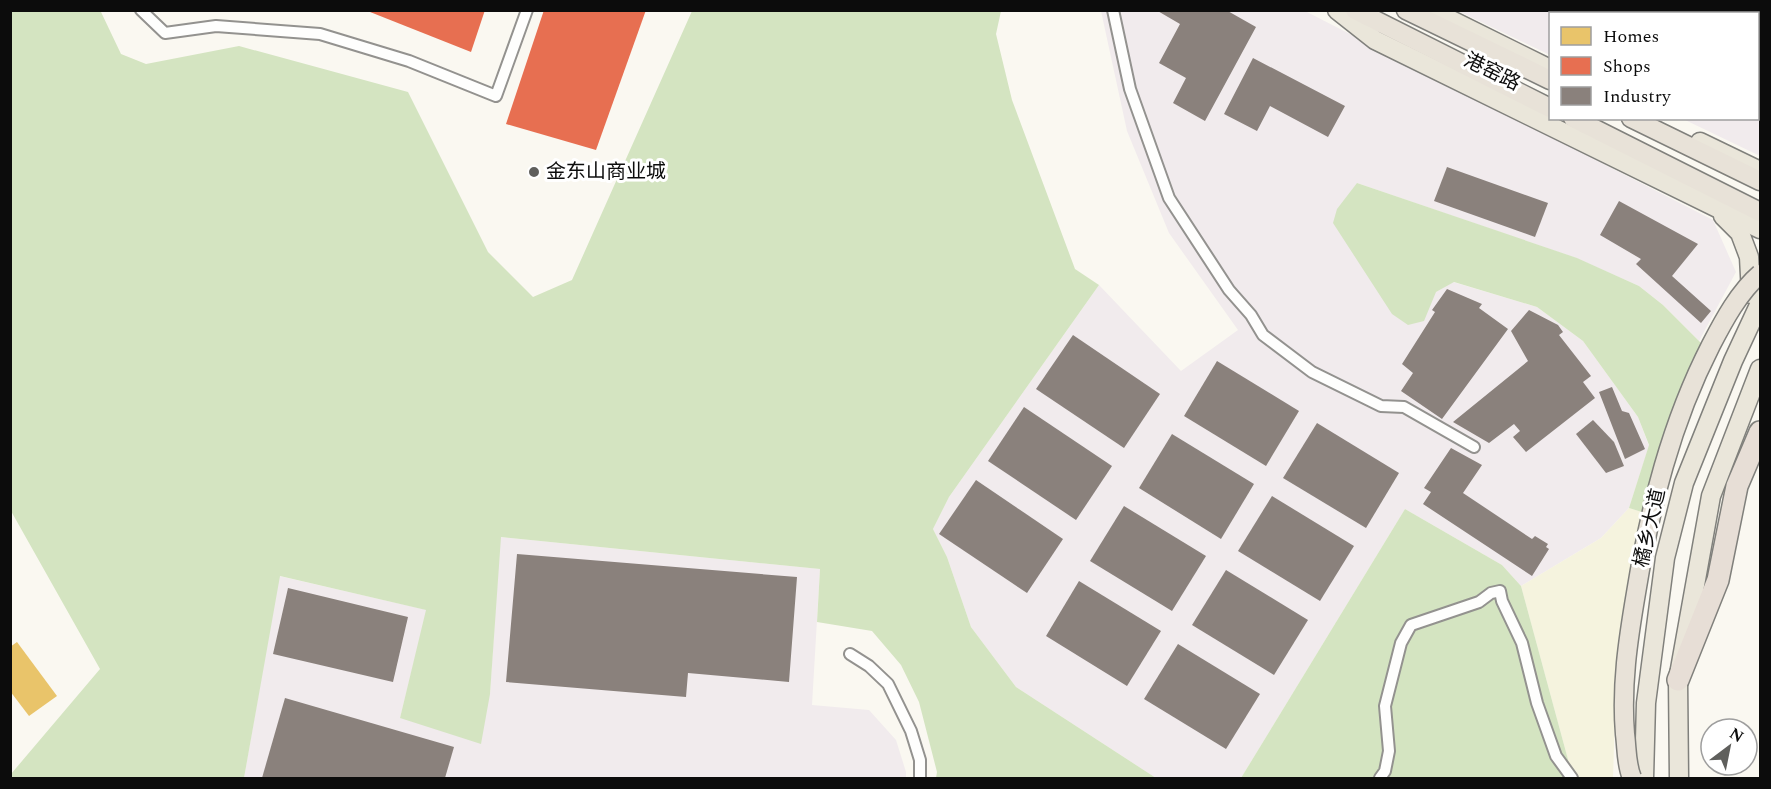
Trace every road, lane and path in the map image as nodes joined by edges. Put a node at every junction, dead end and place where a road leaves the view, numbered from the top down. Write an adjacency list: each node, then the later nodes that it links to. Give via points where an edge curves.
1 (141, 10): 2 (street, via 165,33 216,26 320,34 409,61 496,96)
2 (527, 10)
3 (1113, 10): 24 (street, via 1130,89 1169,198 1263,335 1312,372 1381,406 1404,407)
4 (1337, 10): 16 (main road, 港窑路, via 1375,40)
5 (1355, 10): 10 (highway)
6 (1407, 10): 9 (highway)
7 (1431, 10): 8 (main road, 港窑路)
8 (1549, 68)
9 (1549, 79)
10 (1549, 107)
11 (1577, 120): 17 (highway)
12 (1634, 120): 15 (highway)
13 (1657, 120): 14 (main road)
14 (1755, 168)
15 (1761, 181)
16 (1712, 204): 18 (main road, 港窑路); 21 (main road, via 1740,233 1749,257)
17 (1761, 212)
18 (1761, 229)
19 (1761, 274): 30 (highway, bridge, via 1731,310 1701,364 1658,481 1642,554 1624,675 1623,711)
20 (1761, 303): 21 (main road, 橘乡大道)
21 (1751, 322): 31 (main road, 橘乡大道, via 1684,483 1665,558 1646,703)
22 (1761, 369): 26 (main road, via 1711,496)
23 (1761, 432): 26 (highway, via 1737,486 1718,580)
24 (1474, 447)
25 (850, 654): 27 (street, via 888,684 911,731 920,760)
26 (1678, 680): 32 (main road)
27 (920, 778)
28 (1380, 778): 29 (street, via 1389,751 1385,706 1401,643 1411,625 1500,591 1522,643 1556,756)
29 (1572, 778)
30 (1632, 778)
31 (1644, 778)
32 (1679, 778)

